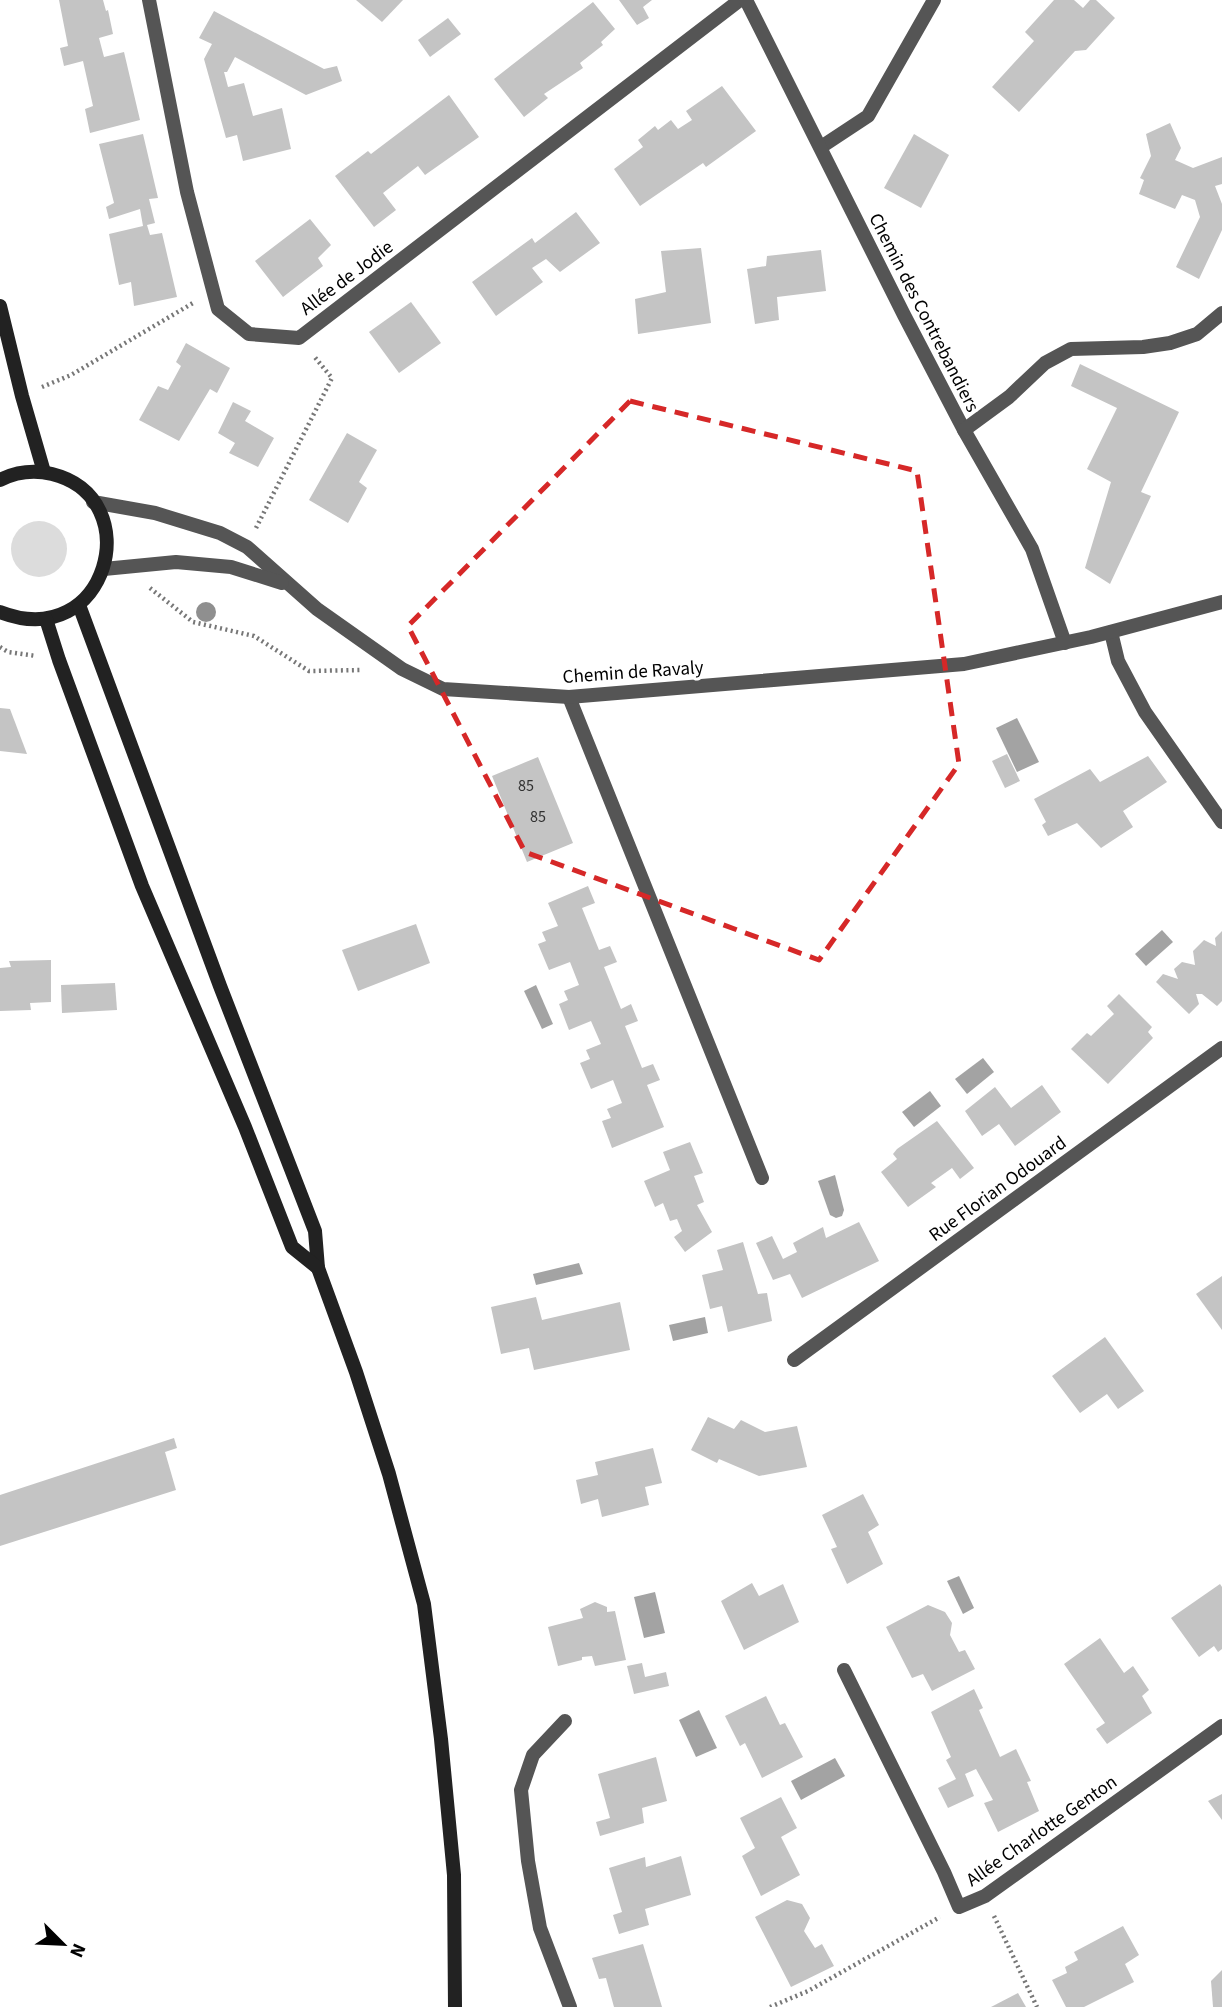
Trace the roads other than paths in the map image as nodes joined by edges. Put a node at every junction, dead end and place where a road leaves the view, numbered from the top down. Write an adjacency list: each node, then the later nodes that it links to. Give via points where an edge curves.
1 (149, 0): 2 (street, Allée de Jodie, via 187,192 218,309 249,334 299,338)
2 (740, 0)
3 (746, 0): 5 (street, Chemin des Contrebandiers)
4 (934, 0): 5 (street, via 869,116)
5 (821, 147): 8 (street, Chemin des Contrebandiers)
6 (0, 306): 10 (main road)
7 (1222, 313): 8 (street, via 1198,334 1170,342 1071,349 1045,363)
8 (964, 430): 20 (street, Chemin des Contrebandiers, via 1032,549)
9 (0, 463): 11 (main road)
10 (44, 472): 11 (main road); 12 (main road, via 71,482)
11 (2, 479)
12 (93, 502): 13 (main road, via 107,534); 14 (street, Chemin de Ravaly, via 155,513 220,533 247,547)
13 (104, 569): 14 (street, via 176,562 231,567); 16 (main road)
14 (286, 584): 21 (street, Chemin de Ravaly, via 402,669 443,689)
15 (1222, 602): 19 (street, Chemin de Ravaly)
16 (79, 605): 18 (main road); 25 (main road, via 315,1231)
17 (0, 612): 18 (main road, via 15,618)
18 (46, 619): 25 (main road, via 142,886 292,1247)
19 (1111, 632): 20 (street, Chemin de Ravaly); 22 (street, via 1118,661 1145,712)
20 (1065, 642): 21 (street, Chemin de Ravaly, via 964,664)
21 (569, 697): 24 (street)
22 (1222, 822)
23 (1222, 1048): 26 (street, Rue Florian Odouard)
24 (762, 1178)
25 (318, 1268): 30 (main road, via 389,1474 424,1604 454,1875)
26 (794, 1360)
27 (844, 1670): 29 (street, Allée Charlotte Genton, via 959,1907 985,1896)
28 (565, 1721): 31 (street, via 533,1755 521,1790 527,1861 540,1928)
29 (1222, 1726)
30 (455, 2007)
31 (570, 2007)

